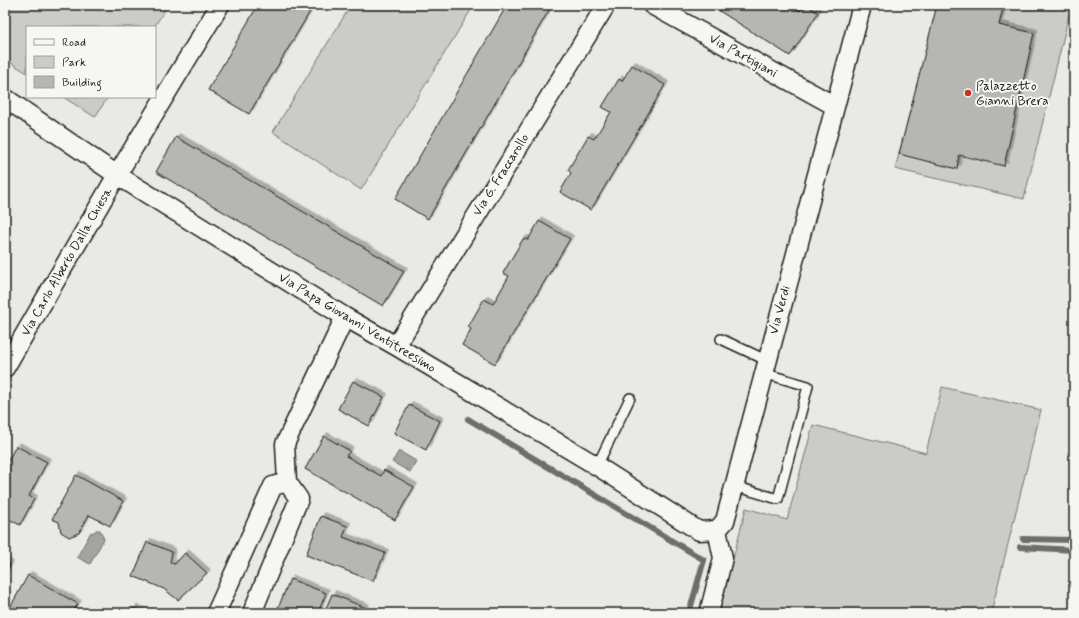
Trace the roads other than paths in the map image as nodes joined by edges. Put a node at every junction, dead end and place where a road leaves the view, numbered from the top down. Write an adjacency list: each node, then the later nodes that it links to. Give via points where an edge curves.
1 (220, 5): 7 (street)
2 (606, 5): 10 (street, Via G. Fraccarollo)
3 (652, 5): 6 (street, Via Partigiani)
4 (862, 5): 6 (street, Via Verdi)
5 (5, 98): 7 (street, Via Papa Giovanni Ventitreesimo)
6 (835, 106): 11 (street, Via Verdi)
7 (117, 175): 8 (street, Via Papa Giovanni Ventitreesimo); 12 (street, Via Carlo Alberto Dalla Chiesa)
8 (345, 317): 10 (street, Via Papa Giovanni Ventitreesimo); 15 (street, via 285,444)
9 (721, 339): 11 (lane)
10 (396, 346): 14 (street, Via Papa Giovanni Ventitreesimo)
11 (764, 367): 16 (street, Via Verdi); 16 (lane, via 808,386 778,499)
12 (5, 368)
13 (630, 398): 14 (lane)
14 (598, 466): 17 (street, Via Papa Giovanni Ventitreesimo, via 699,531)
15 (287, 482): 18 (street, via 273,486); 19 (street, via 300,498)
16 (734, 486): 17 (street, Via Verdi, via 725,521)
17 (717, 530): 20 (street, via 723,558)
18 (216, 613)
19 (252, 613)
20 (709, 613)

